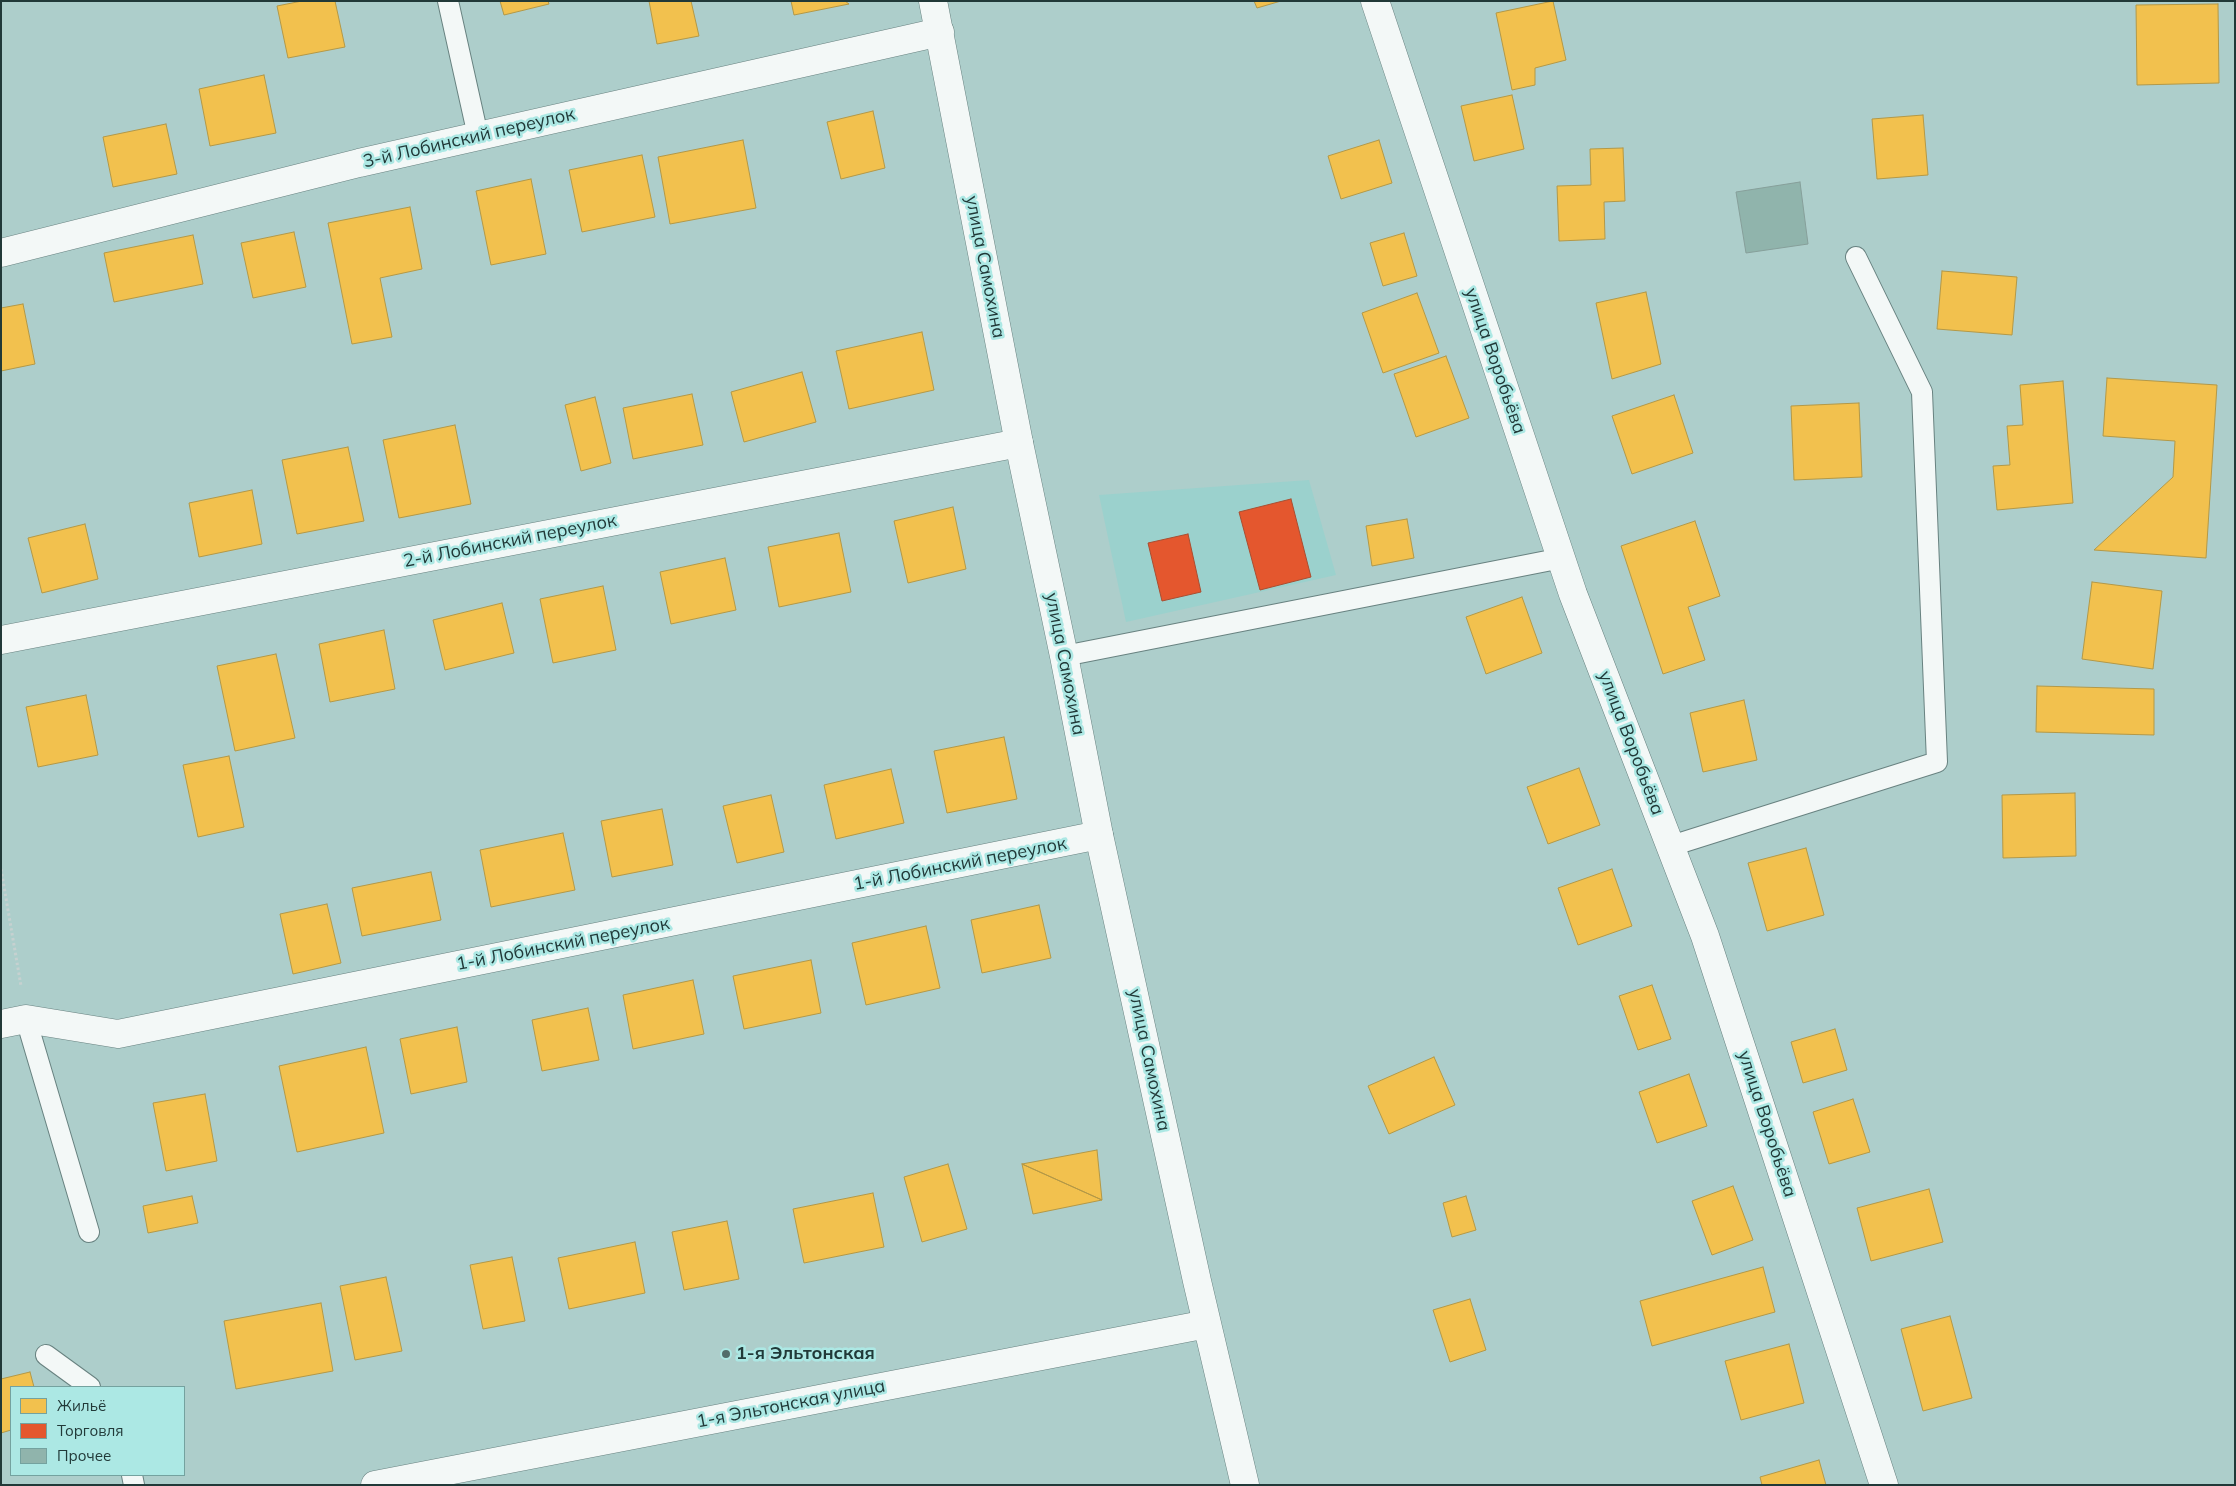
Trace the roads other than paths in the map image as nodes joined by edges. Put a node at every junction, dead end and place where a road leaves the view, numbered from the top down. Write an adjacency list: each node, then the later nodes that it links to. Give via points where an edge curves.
1 (448, 1): 5 (lane)
2 (934, 1): 4 (street, улица Самохина)
3 (1375, 1): 9 (street, улица Воробьёва)
4 (940, 32): 5 (street, 3-й Лобинский переулок); 8 (street, улица Самохина)
5 (478, 136): 6 (street, 3-й Лобинский переулок)
6 (1, 253)
7 (1856, 257): 13 (lane, via 1922,392 1937,762)
8 (1019, 443): 10 (street, 2-й Лобинский переулок); 11 (street, улица Самохина)
9 (1562, 558): 11 (lane); 13 (street, улица Воробьёва)
10 (1, 640)
11 (1064, 656): 12 (street, улица Самохина)
12 (1099, 836): 14 (street, 1-й Лобинский переулок, via 118,1034); 16 (street, улица Самохина)
13 (1671, 846): 21 (street, улица Воробьёва, via 1706,936)
14 (14, 1022): 15 (lane)
15 (89, 1232)
16 (1207, 1324): 19 (street, 1-я Эльтонская улица); 20 (street, улица Самохина)
17 (46, 1355): 18 (lane)
18 (89, 1386)
19 (375, 1485)
20 (1245, 1485)
21 (1884, 1485)

